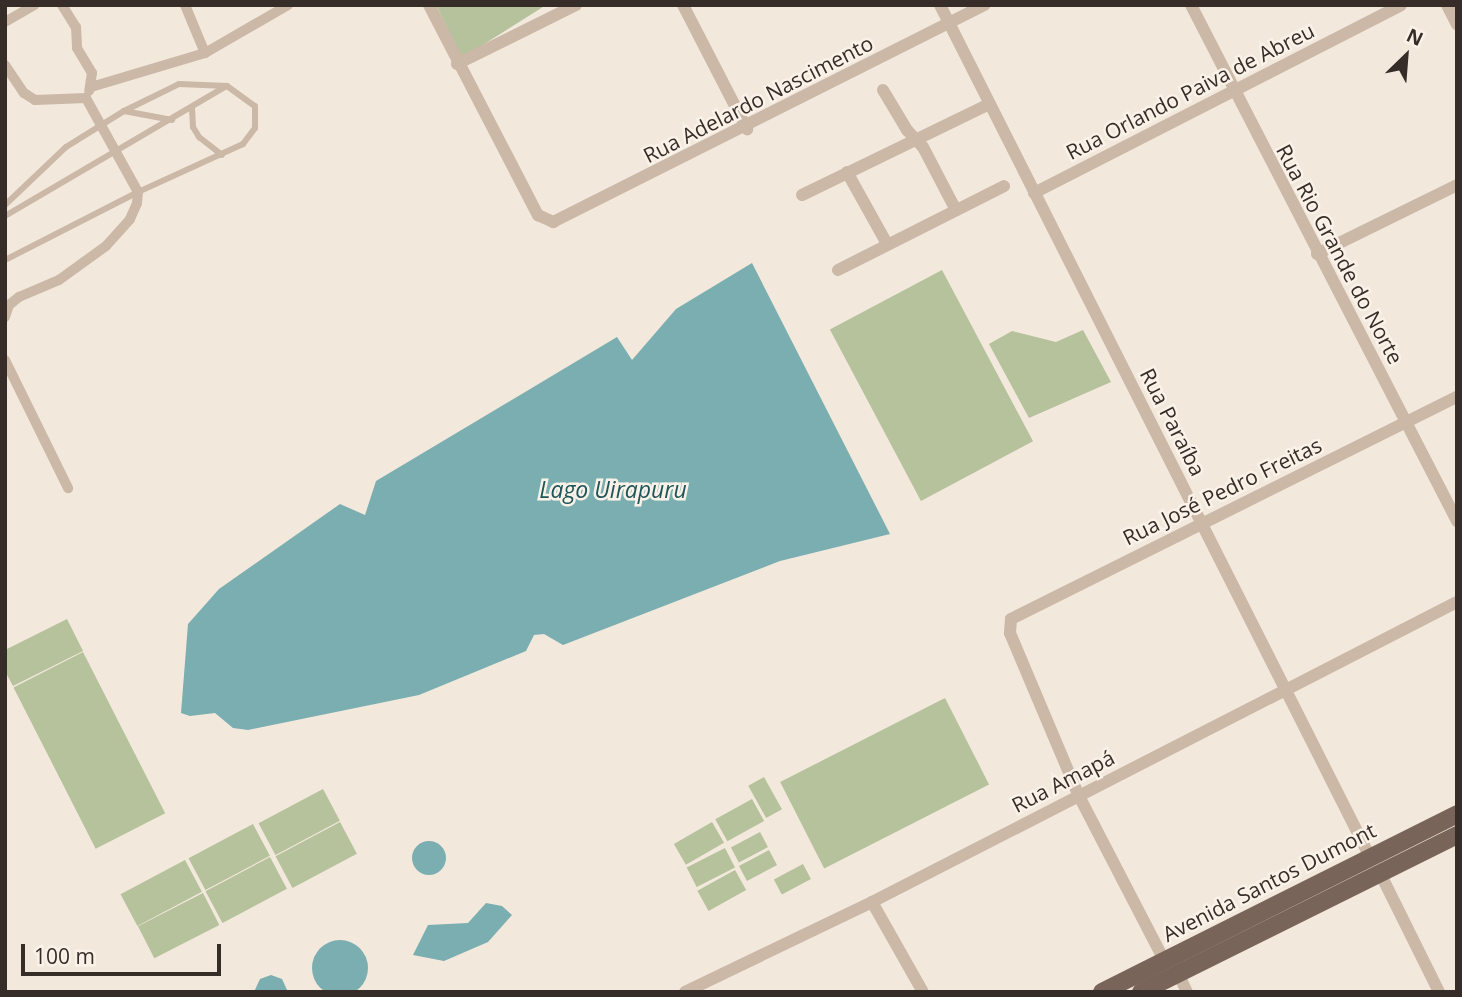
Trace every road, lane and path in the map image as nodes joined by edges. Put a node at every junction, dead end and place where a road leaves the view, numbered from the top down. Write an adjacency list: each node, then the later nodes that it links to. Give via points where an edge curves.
1 (34, 5): 13 (street)
2 (62, 5): 20 (street, via 76,27 77,48 92,73)
3 (185, 5): 16 (street)
4 (288, 5): 16 (street)
5 (429, 5): 17 (street)
6 (576, 5): 17 (street)
7 (682, 5): 29 (street)
8 (940, 5): 14 (street, Rua Paraíba)
9 (985, 5): 14 (street, Rua Adelardo Nascimento)
10 (1191, 5): 21 (street, Rua Rio Grande do Norte)
11 (1401, 5): 21 (street, Rua Orlando Paiva de Abreu)
12 (1447, 5): 15 (street)
13 (5, 22)
14 (949, 23): 24 (street, Rua Paraíba); 29 (street, Rua Adelardo Nascimento)
15 (1457, 24)
16 (205, 52): 20 (street)
17 (457, 64): 29 (street, Rua Adelardo Nascimento, via 538,215 547,222)
18 (5, 65): 23 (street, via 23,93 35,100)
19 (227, 86): 25 (lane); 26 (lane, via 179,84); 32 (lane, via 248,97 257,116 251,136)
20 (91, 87): 23 (street)
21 (1233, 89): 37 (street, Rua Orlando Paiva de Abreu); 43 (street, Rua Rio Grande do Norte)
22 (883, 90): 30 (street)
23 (86, 98): 28 (street)
24 (989, 104): 30 (street); 37 (street, Rua Paraíba)
25 (192, 108): 27 (lane); 32 (lane, via 198,137)
26 (124, 111): 27 (lane); 28 (lane)
27 (172, 120): 31 (lane)
28 (101, 123): 31 (street); 39 (lane, via 44,164)
29 (747, 128)
30 (914, 137): 33 (street); 40 (street)
31 (118, 154): 36 (street); 41 (lane)
32 (222, 155): 36 (lane)
33 (847, 172): 38 (street); 42 (street)
34 (1457, 185): 43 (street)
35 (1004, 186): 40 (street)
36 (138, 192): 44 (lane); 46 (street, via 130,219 106,246 59,280 19,297 9,305)
37 (1034, 193): 51 (street, Rua Paraíba)
38 (802, 195)
39 (5, 205)
40 (956, 209): 42 (street)
41 (5, 216)
42 (887, 244): 45 (street)
43 (1317, 254): 49 (street, Rua Rio Grande do Norte)
44 (5, 260)
45 (838, 270)
46 (5, 317)
47 (5, 360): 50 (street)
48 (1457, 397): 49 (street, Rua José Pedro Freitas)
49 (1406, 422): 51 (street, Rua José Pedro Freitas); 52 (street, Rua Rio Grande do Norte)
50 (68, 488)
51 (1202, 521): 54 (street, Rua Paraíba); 55 (street, Rua José Pedro Freitas, via 1016,614 1009,626)
52 (1457, 521)
53 (1457, 602): 54 (street, Rua Amapá)
54 (1286, 689): 55 (street, Rua Amapá); 58 (street, Rua Paraíba)
55 (1078, 794): 60 (street, Rua Amapá); 61 (street)
56 (1457, 814): 58 (main road, Avenida Santos Dumont)
57 (1457, 835): 59 (main road, Avenida Santos Dumont)
58 (1370, 858): 61 (main road, Avenida Santos Dumont)
59 (1380, 873): 61 (main road, Avenida Santos Dumont); 67 (street)
60 (872, 902): 62 (street); 63 (street, Rua Amapá)
61 (1171, 967): 64 (main road, Avenida Santos Dumont); 65 (main road, Avenida Santos Dumont); 66 (street)
62 (920, 990)
63 (685, 992)
64 (1102, 992)
65 (1141, 992)
66 (1187, 992)
67 (1439, 992)

